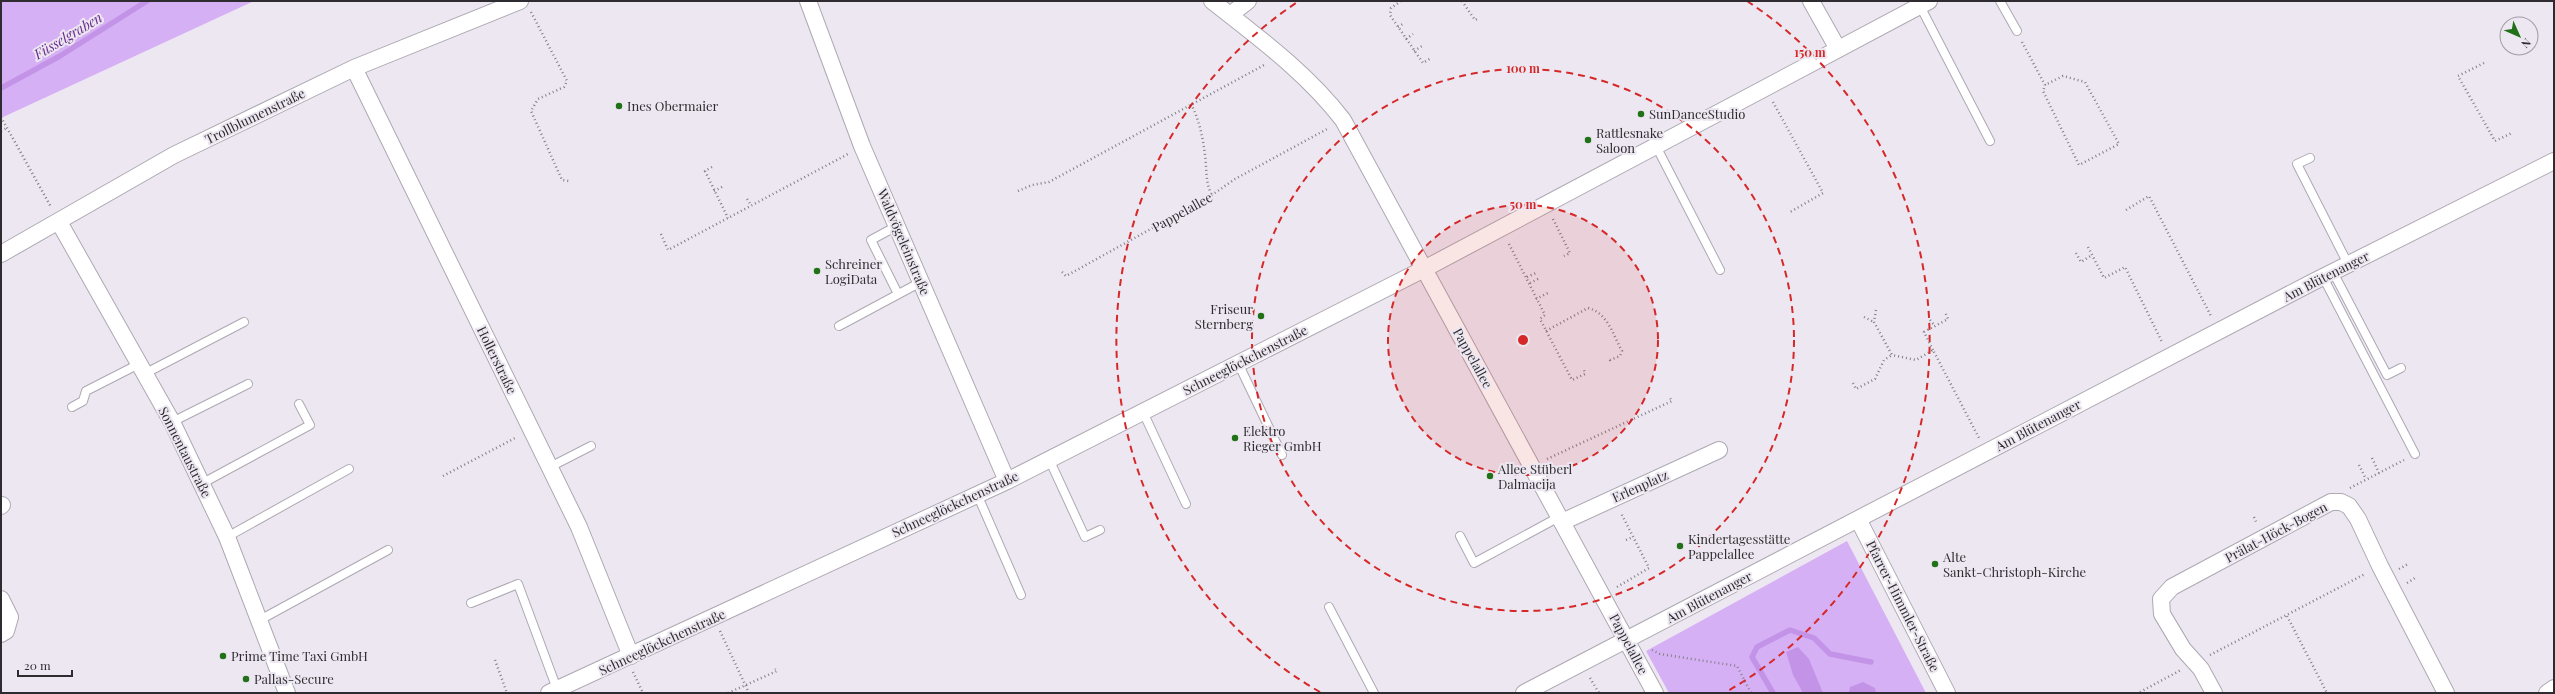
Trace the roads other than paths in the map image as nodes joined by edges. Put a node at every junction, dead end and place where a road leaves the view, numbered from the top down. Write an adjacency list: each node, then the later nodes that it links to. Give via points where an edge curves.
1 (808, 1): 17 (street, Waldvögeleinstraße, via 862,146)
2 (1212, 1): 8 (street, Pappelallee)
3 (1248, 1): 8 (street)
4 (1811, 1): 10 (street)
5 (2000, 1): 9 (lane)
6 (1924, 3): 10 (street, Schneeglöckchenstraße); 12 (lane)
7 (524, 4): 11 (street, Trollblumenstraße)
8 (1230, 15): 20 (street, Pappelallee, via 1282,56 1326,98 1343,120)
9 (2017, 31)
10 (1838, 49): 13 (street, Schneeglöckchenstraße)
11 (354, 68): 16 (street, Trollblumenstraße, via 174,155); 40 (street, Hollerstraße)
12 (1990, 140)
13 (1656, 146): 20 (street, Schneeglöckchenstraße); 21 (lane)
14 (2310, 158): 19 (lane, via 2297,164)
15 (2554, 161): 19 (street, Am Blütenanger)
16 (59, 222): 18 (street, Trollblumenstraße); 29 (street, Sonnentaustraße)
17 (897, 226): 23 (street, Waldvögeleinstraße); 24 (lane, via 871,240)
18 (1, 254)
19 (2348, 264): 22 (street, Am Blütenanger)
20 (1424, 269): 27 (street, Schneeglöckchenstraße); 46 (street, Pappelallee)
21 (1720, 270)
22 (2328, 274): 28 (lane, via 2387,375); 37 (lane); 47 (street, Am Blütenanger)
23 (921, 282): 24 (lane); 42 (street, Waldvögeleinstraße)
24 (898, 294): 26 (lane)
25 (244, 322): 29 (lane)
26 (839, 326)
27 (1238, 363): 33 (street, Schneeglöckchenstraße); 38 (lane)
28 (2401, 368)
29 (141, 369): 32 (lane, via 86,391 83,401); 34 (street, Sonnentaustraße)
30 (248, 384): 34 (lane)
31 (299, 404): 43 (lane, via 310,425)
32 (72, 407)
33 (1142, 412): 39 (street, Schneeglöckchenstraße); 45 (lane)
34 (172, 422): 43 (street, Sonnentaustraße)
35 (591, 446): 40 (lane)
36 (1719, 450): 46 (street, Erlenplatz)
37 (2415, 454)
38 (1282, 455)
39 (1049, 459): 42 (street, Schneeglöckchenstraße); 48 (lane, via 1085,537)
40 (550, 466): 59 (street, Hollerstraße, via 579,526)
41 (348, 469): 50 (lane)
42 (1007, 481): 44 (street, Schneeglöckchenstraße)
43 (201, 484): 50 (street, Sonnentaustraße)
44 (977, 494): 52 (lane); 59 (street, Schneeglöckchenstraße)
45 (1186, 504)
46 (1561, 519): 49 (lane, via 1474,563); 58 (street, Pappelallee)
47 (1858, 519): 58 (street, Am Blütenanger); 66 (street, Pfarrer-Himmler-Straße)
48 (1100, 530)
49 (1460, 536)
50 (227, 537): 56 (street, Sonnentaustraße)
51 (388, 550): 56 (lane)
52 (1021, 595)
53 (1, 599): 57 (street, via 10,617 6,631)
54 (471, 603): 61 (lane, via 518,584)
55 (1329, 607): 63 (lane)
56 (258, 621): 62 (street, Sonnentaustraße)
57 (1, 634)
58 (1626, 640): 64 (street, Am Blütenanger); 65 (street, Pappelallee)
59 (629, 657): 61 (street, Schneeglöckchenstraße)
60 (2554, 688): 69 (street)
61 (553, 691)
62 (287, 693)
63 (1374, 693)
64 (1524, 693)
65 (1655, 693)
66 (1947, 693)
67 (2214, 693): 68 (street, Prälat-Höck-Bogen, via 2196,662 2183,649 2162,614 2161,599 2172,587 2331,502 2341,502 2349,506 2358,519)
68 (2446, 693)
69 (2547, 693)

